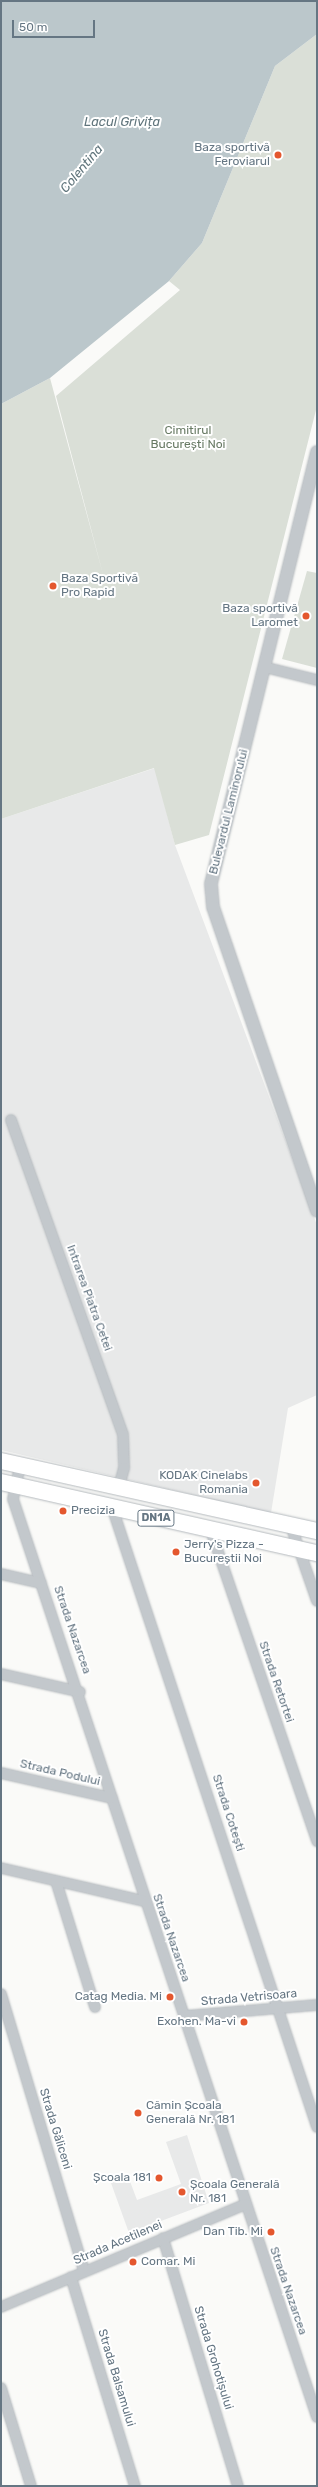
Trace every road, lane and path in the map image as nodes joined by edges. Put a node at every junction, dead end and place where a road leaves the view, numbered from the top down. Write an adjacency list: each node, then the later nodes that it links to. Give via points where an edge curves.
1 (317, 452): 2 (street, Bulevardul Laminorului)
2 (264, 666): 3 (street); 5 (street, Bulevardul Laminorului, via 210,884 213,907)
3 (317, 680)
4 (11, 1120): 9 (street, Intrarea Piatra Cetei, via 124,1435 124,1468)
5 (317, 1211)
6 (1, 1461): 7 (main road, DN1A)
7 (20, 1466): 8 (street, Strada Nazarcea); 9 (main road, DN1A)
8 (8, 1484): 10 (main road, DN1A); 17 (street, Strada Nazarcea)
9 (119, 1487): 11 (main road, DN1A)
10 (112, 1507): 12 (main road, DN1A); 30 (street, Strada Cotești)
11 (291, 1526): 13 (main road, DN1A); 14 (street)
12 (211, 1531): 14 (main road, DN1A); 23 (street, Strada Retortei)
13 (317, 1531)
14 (298, 1548): 15 (main road, DN1A); 18 (street)
15 (317, 1553)
16 (1, 1574): 17 (street)
17 (42, 1583): 20 (street, Strada Nazarcea)
18 (317, 1601)
19 (1, 1674): 20 (street)
20 (80, 1692): 22 (street, Strada Nazarcea)
21 (1, 1773): 22 (street, Strada Podului)
22 (112, 1798): 26 (street, Strada Nazarcea)
23 (317, 1841)
24 (1, 1868): 25 (street)
25 (56, 1881): 26 (street); 29 (street)
26 (144, 1901): 31 (street, Strada Nazarcea)
27 (1, 1994): 35 (street, Strada Găliceni)
28 (317, 2005): 30 (street, Strada Vetrisoara)
29 (95, 2007)
30 (279, 2008): 31 (street, Strada Vetrisoara); 32 (street, Strada Cotești)
31 (184, 2016): 33 (street, Strada Nazarcea)
32 (317, 2127)
33 (246, 2204): 34 (street, Strada Acetilenei); 39 (street, Strada Nazarcea)
34 (163, 2238): 35 (street, Strada Acetilenei); 42 (street, Strada Grohotișului)
35 (84, 2271): 36 (street, Strada Acetilenei)
36 (71, 2277): 37 (street, Strada Acetilenei); 41 (street, Strada Balsamului)
37 (1, 2307)
38 (1, 2388): 40 (street)
39 (317, 2417)
40 (31, 2486)
41 (135, 2486)
42 (238, 2486)

